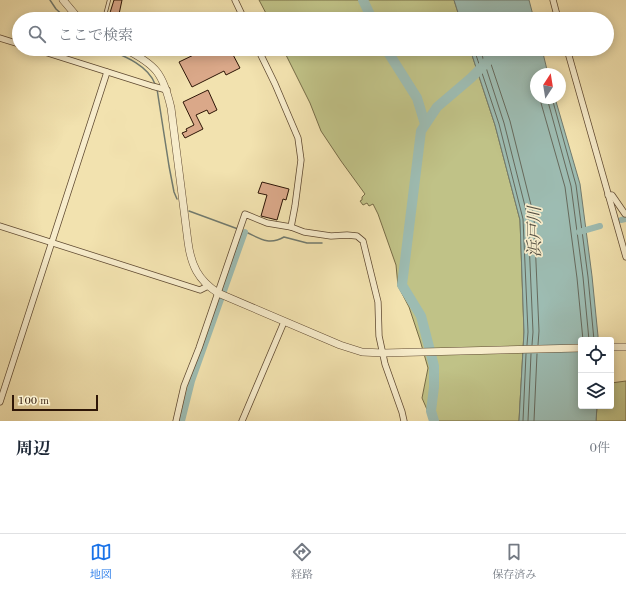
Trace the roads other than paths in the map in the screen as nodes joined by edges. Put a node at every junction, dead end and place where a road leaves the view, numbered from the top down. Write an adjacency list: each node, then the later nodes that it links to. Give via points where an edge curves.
1 (63, 0): 5 (street)
2 (109, 0): 6 (lane)
3 (235, 0): 7 (street)
4 (553, 0): 8 (street)
5 (73, 12)
6 (106, 12)
7 (241, 12)
8 (556, 12)
9 (0, 38): 10 (street)
10 (12, 42)
11 (57, 56): 15 (street)
12 (139, 56): 16 (street, via 153,66)
13 (261, 56): 20 (street, via 298,138 301,160)
14 (569, 56): 17 (street)
15 (107, 72): 16 (street); 21 (street)
16 (167, 90): 23 (street, via 189,250 192,264)
17 (608, 195): 18 (street, via 612,195); 22 (street)
18 (626, 214)
19 (0, 226): 21 (street)
20 (291, 227): 24 (street, via 267,223 245,214); 29 (street, via 304,232 331,236 357,236 363,242 378,302 379,336)
21 (51, 243): 23 (street, via 200,290); 30 (street)
22 (626, 257)
23 (208, 286): 24 (street)
24 (218, 293): 25 (street); 31 (street, via 184,386)
25 (284, 322): 29 (street, via 351,349); 32 (street)
26 (614, 347): 27 (street)
27 (626, 347)
28 (578, 348): 29 (street)
29 (383, 352): 33 (street)
30 (0, 402)
31 (176, 421)
32 (242, 421)
33 (404, 421)

